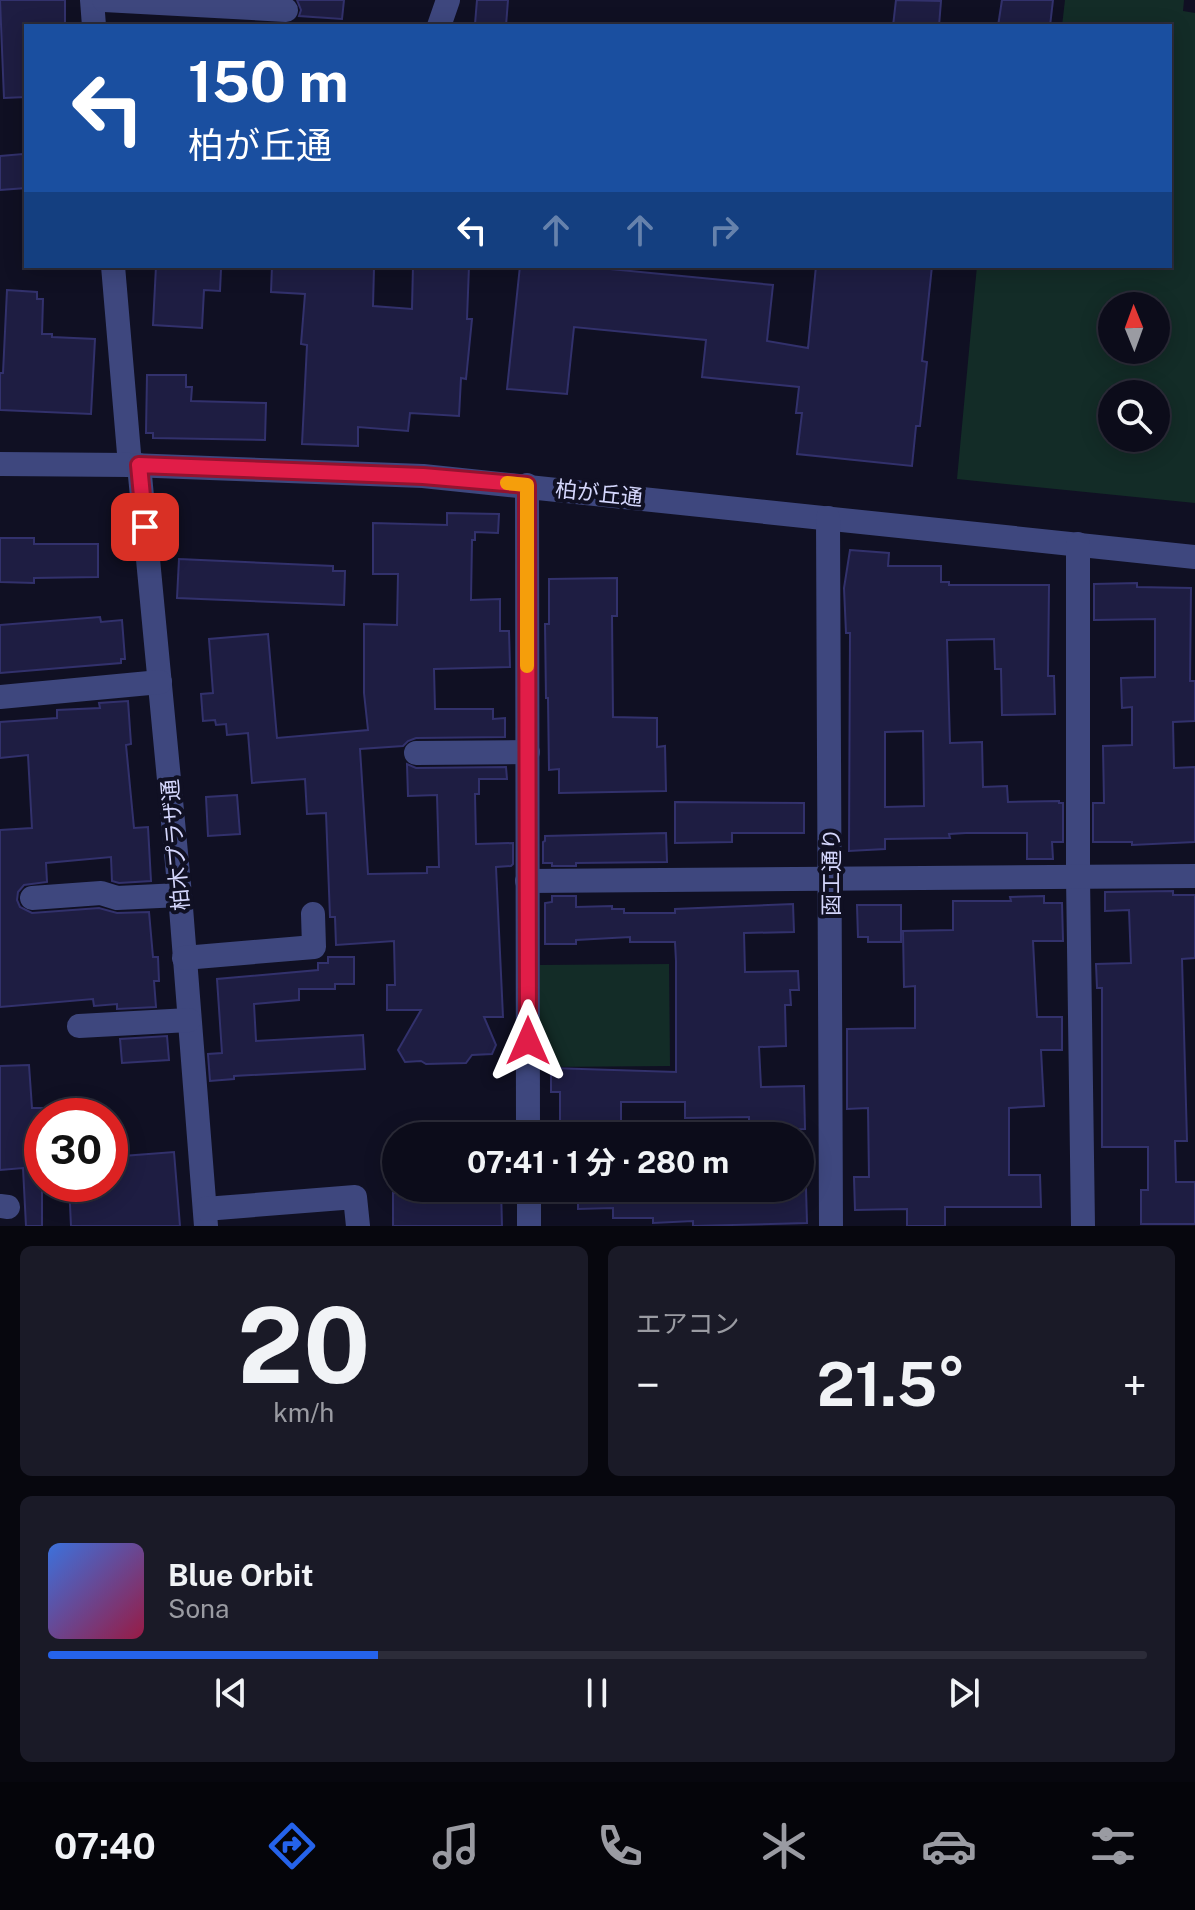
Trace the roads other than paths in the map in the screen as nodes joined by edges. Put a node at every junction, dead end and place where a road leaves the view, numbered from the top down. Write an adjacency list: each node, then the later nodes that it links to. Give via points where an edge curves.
1 (92, 0): 5 (street)
2 (104, 0): 4 (street)
3 (448, 0): 6 (street)
4 (286, 12)
5 (94, 24)
6 (440, 24)
7 (113, 268): 9 (street, 柏木プラザ通)
8 (0, 464): 9 (street, 柏が丘通)
9 (134, 465): 10 (street, 柏が丘通); 14 (street, 柏木プラザ通)
10 (527, 485): 11 (street, 柏が丘通); 16 (street)
11 (828, 518): 12 (street, 柏が丘通); 20 (street, 函工通り)
12 (1078, 544): 13 (street, 柏が丘通); 19 (street)
13 (1195, 557)
14 (160, 682): 15 (street); 22 (street, 柏木プラザ通)
15 (0, 697)
16 (528, 752): 17 (street); 21 (street)
17 (416, 753)
18 (1195, 876): 19 (street)
19 (1078, 877): 20 (street); 34 (street)
20 (831, 878): 21 (street); 33 (street, 函工通り)
21 (527, 881): 28 (street)
22 (180, 895): 23 (street); 25 (street, 柏木プラザ通)
23 (32, 898)
24 (313, 914): 25 (street, via 314,947)
25 (184, 958): 26 (street, 柏木プラザ通)
26 (189, 1020): 27 (street); 30 (street, 柏木プラザ通)
27 (79, 1026)
28 (528, 1122)
29 (529, 1202): 32 (street)
30 (206, 1217): 31 (street, via 355,1197)
31 (358, 1226)
32 (529, 1226)
33 (831, 1226)
34 (1083, 1226)

